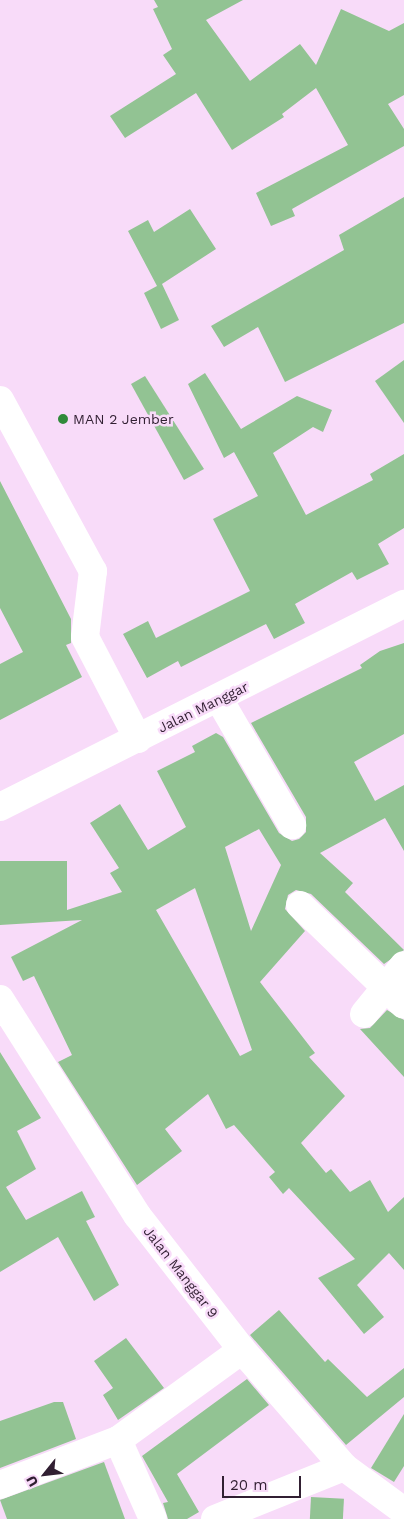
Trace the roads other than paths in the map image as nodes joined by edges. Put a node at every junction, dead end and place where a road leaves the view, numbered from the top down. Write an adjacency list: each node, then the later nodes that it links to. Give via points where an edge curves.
1 (0, 400): 4 (street, via 93,570 85,637)
2 (404, 604): 3 (street, Jalan Manggar)
3 (219, 699): 4 (street, Jalan Manggar); 6 (street)
4 (138, 739): 5 (street, Jalan Manggar)
5 (0, 807)
6 (292, 825)
7 (300, 905): 9 (street)
8 (404, 965): 9 (street)
9 (394, 998): 11 (street)
10 (0, 999): 12 (street, Jalan Manggar 9, via 137,1215)
11 (364, 1014)
12 (242, 1350): 13 (street); 14 (street, Jalan Manggar 9)
13 (118, 1440): 15 (street); 17 (street)
14 (344, 1467): 16 (street, Jalan Manggar 9); 18 (street)
15 (0, 1485)
16 (404, 1511)
17 (153, 1519)
18 (215, 1519)

